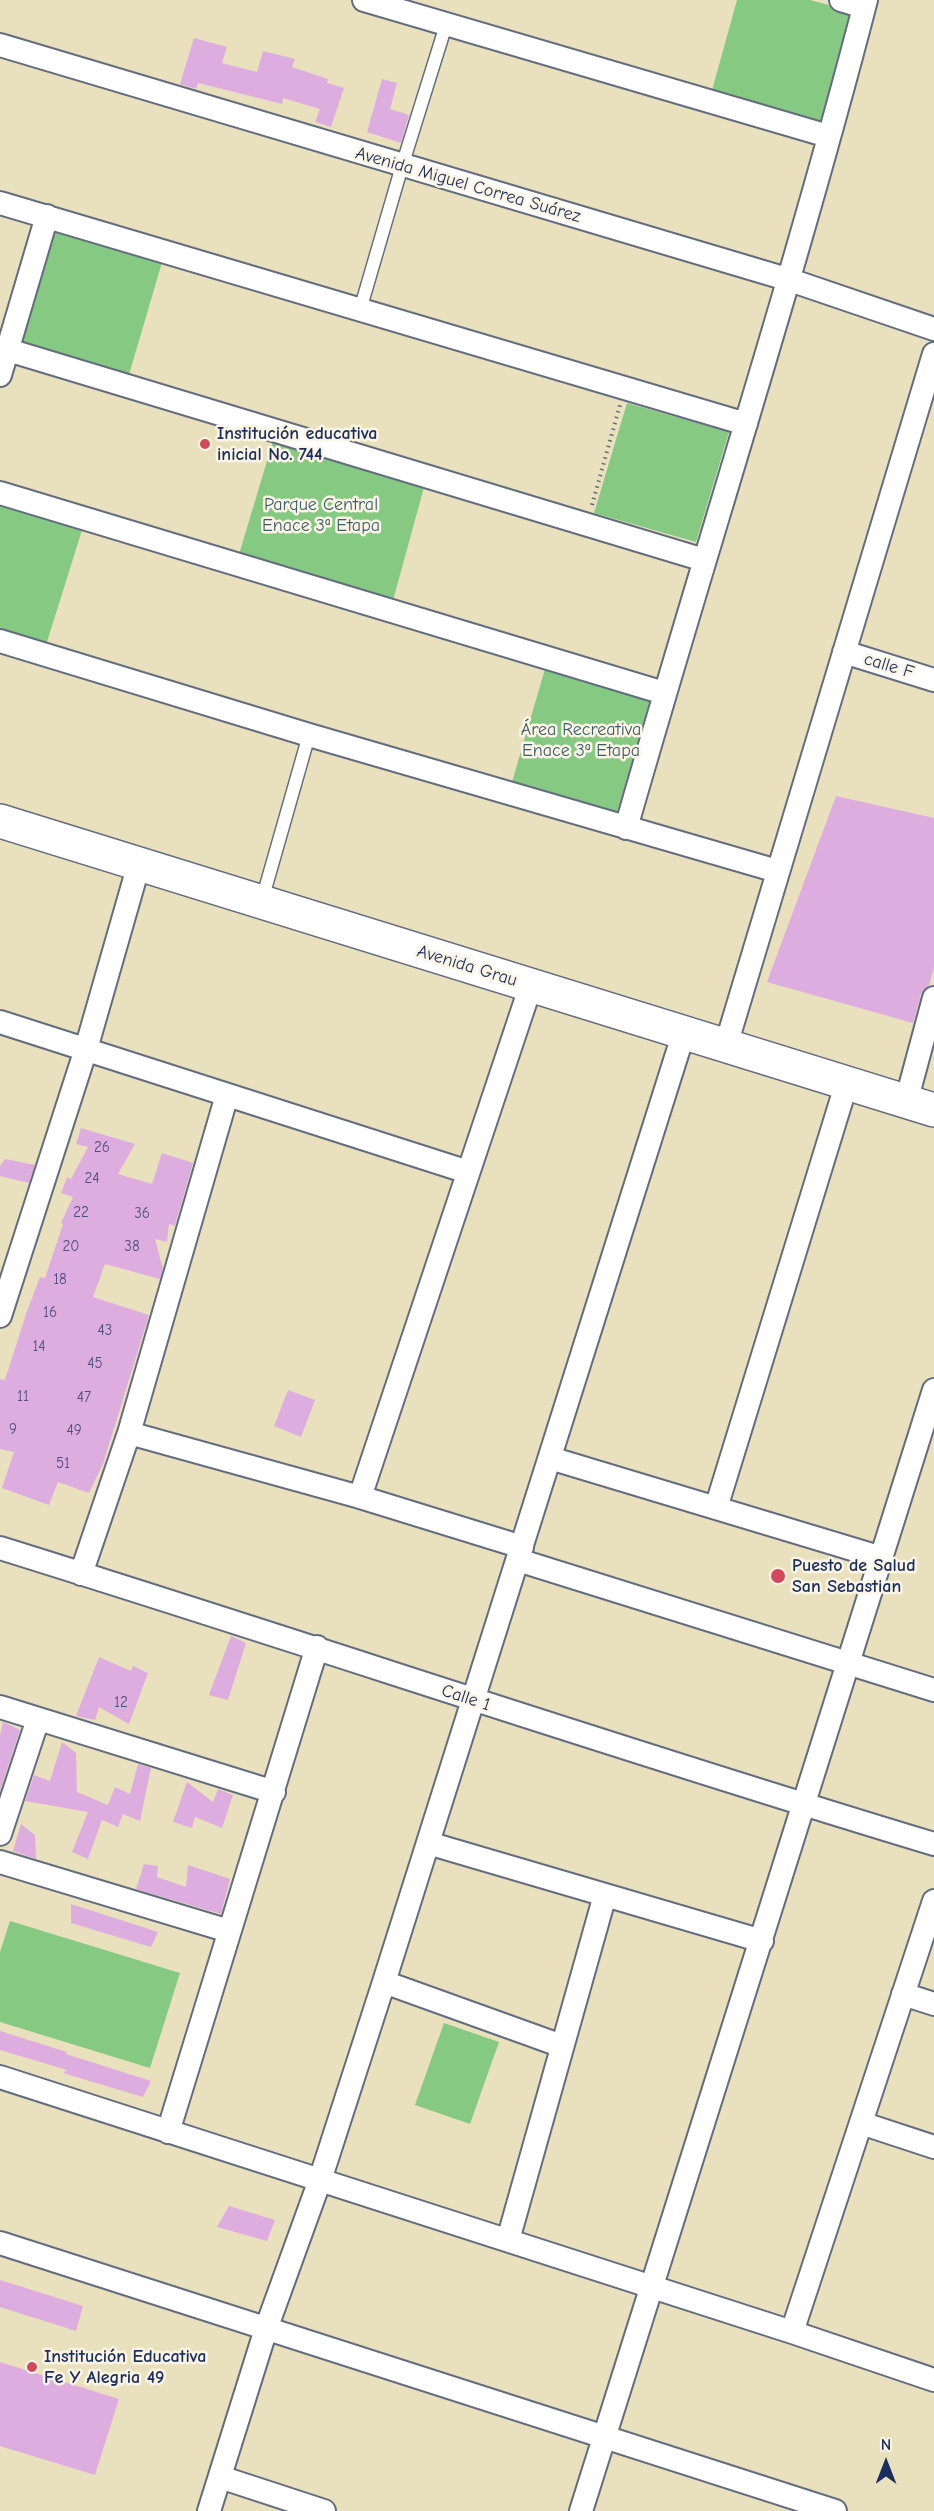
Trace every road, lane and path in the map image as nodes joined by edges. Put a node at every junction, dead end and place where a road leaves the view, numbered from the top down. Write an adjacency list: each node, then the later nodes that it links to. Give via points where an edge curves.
1 (364, 0): 4 (street)
2 (842, 0): 3 (street)
3 (865, 3): 7 (street)
4 (395, 4): 5 (street)
5 (446, 25): 7 (street); 8 (lane)
6 (0, 45): 8 (street, Avenida Miguel Correa Suárez)
7 (828, 136): 11 (street)
8 (402, 166): 11 (street, Avenida Miguel Correa Suárez); 12 (lane)
9 (0, 202): 10 (street)
10 (47, 216): 12 (street); 14 (street)
11 (790, 280): 13 (street, Avenida Miguel Correa Suárez); 19 (street)
12 (360, 310): 18 (street)
13 (934, 329)
14 (8, 350): 16 (street); 21 (street)
15 (934, 354): 17 (street)
16 (0, 375)
17 (930, 385): 24 (street)
18 (625, 389): 19 (street); 21 (path)
19 (746, 424): 22 (street)
20 (0, 493): 26 (street)
21 (586, 523): 22 (street)
22 (704, 560): 26 (street)
23 (0, 641): 27 (street)
24 (844, 652): 25 (street, calle F); 31 (street)
25 (934, 680)
26 (664, 693): 29 (street)
27 (309, 735): 29 (street); 32 (lane)
28 (0, 821): 30 (main road, Avenida Grau)
29 (626, 828): 31 (street)
30 (139, 864): 32 (main road, Avenida Grau); 38 (street)
31 (777, 871): 37 (street)
32 (261, 904): 33 (main road, Avenida Grau)
33 (531, 985): 36 (main road, Avenida Grau); 42 (street)
34 (934, 998): 41 (street)
35 (0, 1022): 38 (street)
36 (684, 1032): 37 (main road, Avenida Grau); 46 (street)
37 (726, 1045): 39 (main road, Avenida Grau)
38 (86, 1049): 40 (street); 43 (street)
39 (847, 1082): 41 (main road, Avenida Grau); 48 (street)
40 (227, 1095): 42 (street); 45 (street)
41 (920, 1106)
42 (468, 1172): 47 (street)
43 (0, 1316)
44 (934, 1390): 51 (street)
45 (129, 1433): 47 (street); 52 (street)
46 (550, 1458): 48 (street); 50 (street)
47 (360, 1497): 50 (street)
48 (716, 1508): 51 (street)
49 (0, 1548): 52 (street, Calle 1)
50 (520, 1553): 54 (street); 56 (street)
51 (882, 1558): 54 (street)
52 (81, 1574): 53 (street, Calle 1)
53 (317, 1647): 56 (street, Calle 1); 59 (street)
54 (847, 1663): 55 (street); 60 (street)
55 (934, 1690)
56 (474, 1701): 60 (street, Calle 1); 62 (street)
57 (0, 1707): 58 (street)
58 (38, 1719): 59 (street); 61 (street)
59 (274, 1792): 67 (street)
60 (804, 1805): 63 (street, Calle 1); 68 (street)
61 (0, 1833)
62 (428, 1843): 65 (street); 69 (street)
63 (934, 1844)
64 (0, 1862): 67 (street)
65 (605, 1895): 68 (street); 72 (street)
66 (934, 1901): 70 (street)
67 (229, 1931): 75 (street)
68 (762, 1941): 80 (street)
69 (384, 1983): 72 (street); 77 (street)
70 (903, 1994): 71 (street); 74 (street)
71 (934, 2004)
72 (562, 2046): 78 (street)
73 (0, 2078): 75 (street)
74 (861, 2123): 76 (street); 82 (street)
75 (168, 2132): 77 (street)
76 (934, 2147)
77 (320, 2180): 78 (street); 81 (street)
78 (508, 2240): 80 (street)
79 (0, 2243): 81 (street)
80 (653, 2287): 82 (street); 84 (street)
81 (266, 2329): 84 (street); 85 (street)
82 (792, 2332): 83 (street)
83 (932, 2374)
84 (604, 2438): 88 (street); 89 (street)
85 (220, 2477): 86 (street); 87 (street)
86 (209, 2511)
87 (324, 2511)
88 (581, 2511)
89 (835, 2511)

